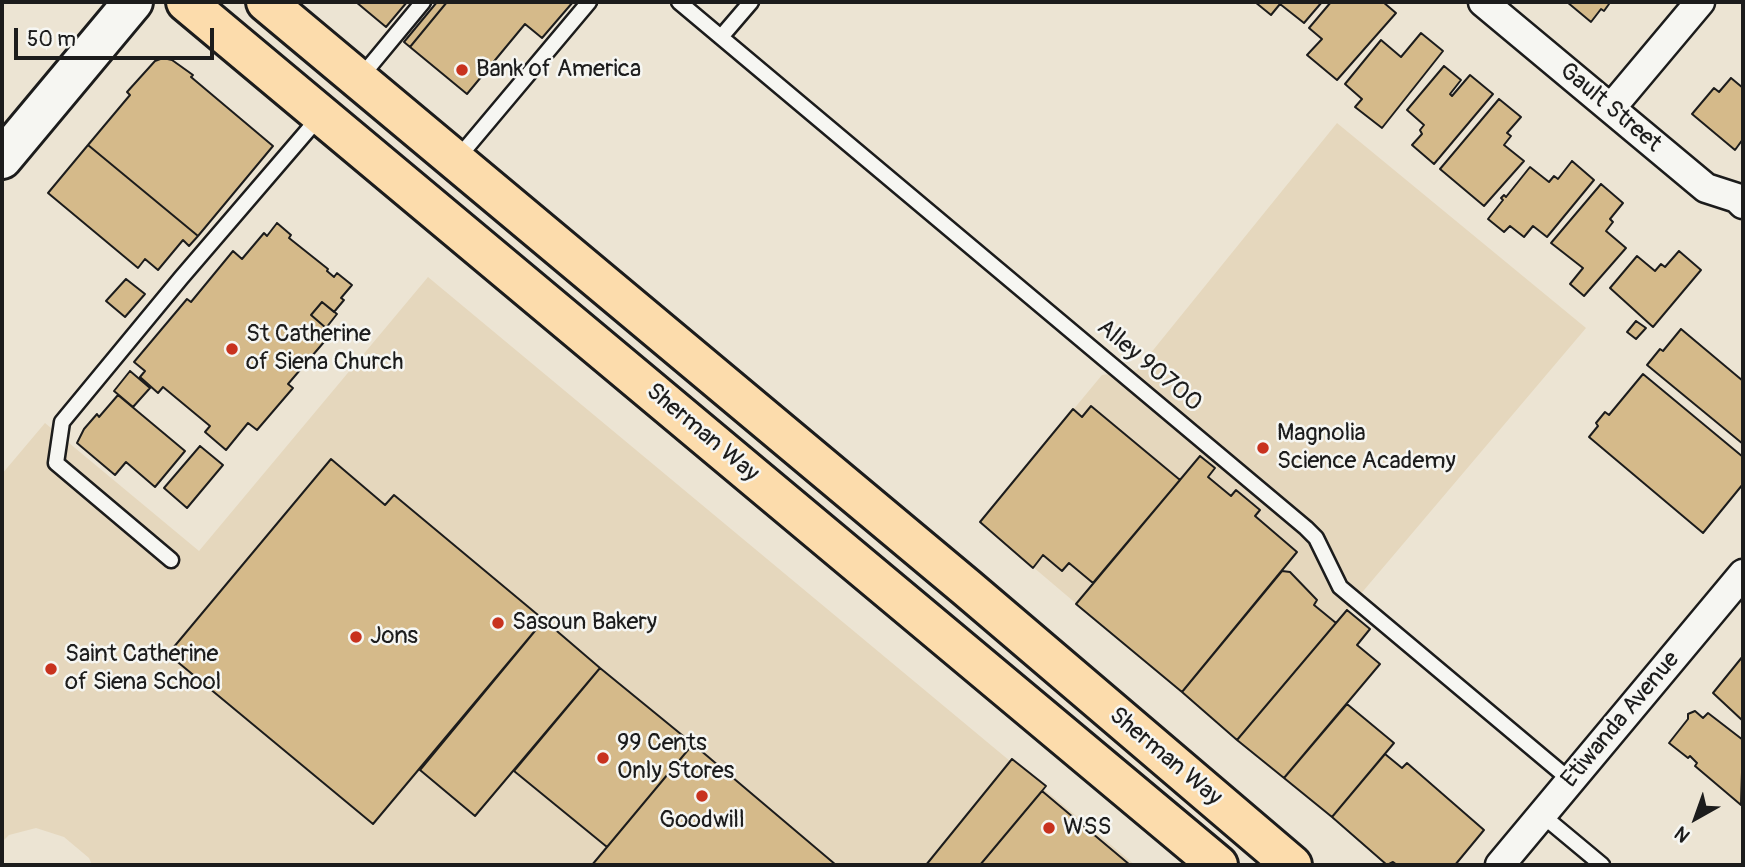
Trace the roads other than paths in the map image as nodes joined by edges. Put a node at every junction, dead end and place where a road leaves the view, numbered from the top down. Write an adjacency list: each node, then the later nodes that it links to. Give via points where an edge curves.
1 (133, 2): 14 (main road)
2 (186, 2): 13 (main road, Sherman Way)
3 (265, 2): 11 (main road, Sherman Way)
4 (423, 2): 11 (lane)
5 (589, 2): 15 (lane)
6 (679, 2): 10 (lane, Alley 90700)
7 (751, 2): 10 (lane)
8 (1483, 2): 12 (street, Gault Street)
9 (1700, 2): 12 (street)
10 (721, 37): 19 (lane, Alley 90700, via 1306,528 1316,538 1340,587)
11 (359, 79): 15 (main road, Sherman Way)
12 (1611, 108): 16 (street, Gault Street, via 1706,188)
13 (321, 114): 17 (lane, via 62,422 56,463); 21 (main road, Sherman Way)
14 (2, 159)
15 (457, 160): 22 (main road, Sherman Way)
16 (1743, 204)
17 (171, 560)
18 (1743, 574): 19 (street, Etiwanda Avenue)
19 (1570, 780): 20 (street, Etiwanda Avenue)
20 (1542, 815): 23 (street, Etiwanda Avenue); 24 (lane)
21 (1218, 865)
22 (1292, 865)
23 (1500, 865)
24 (1602, 865)

